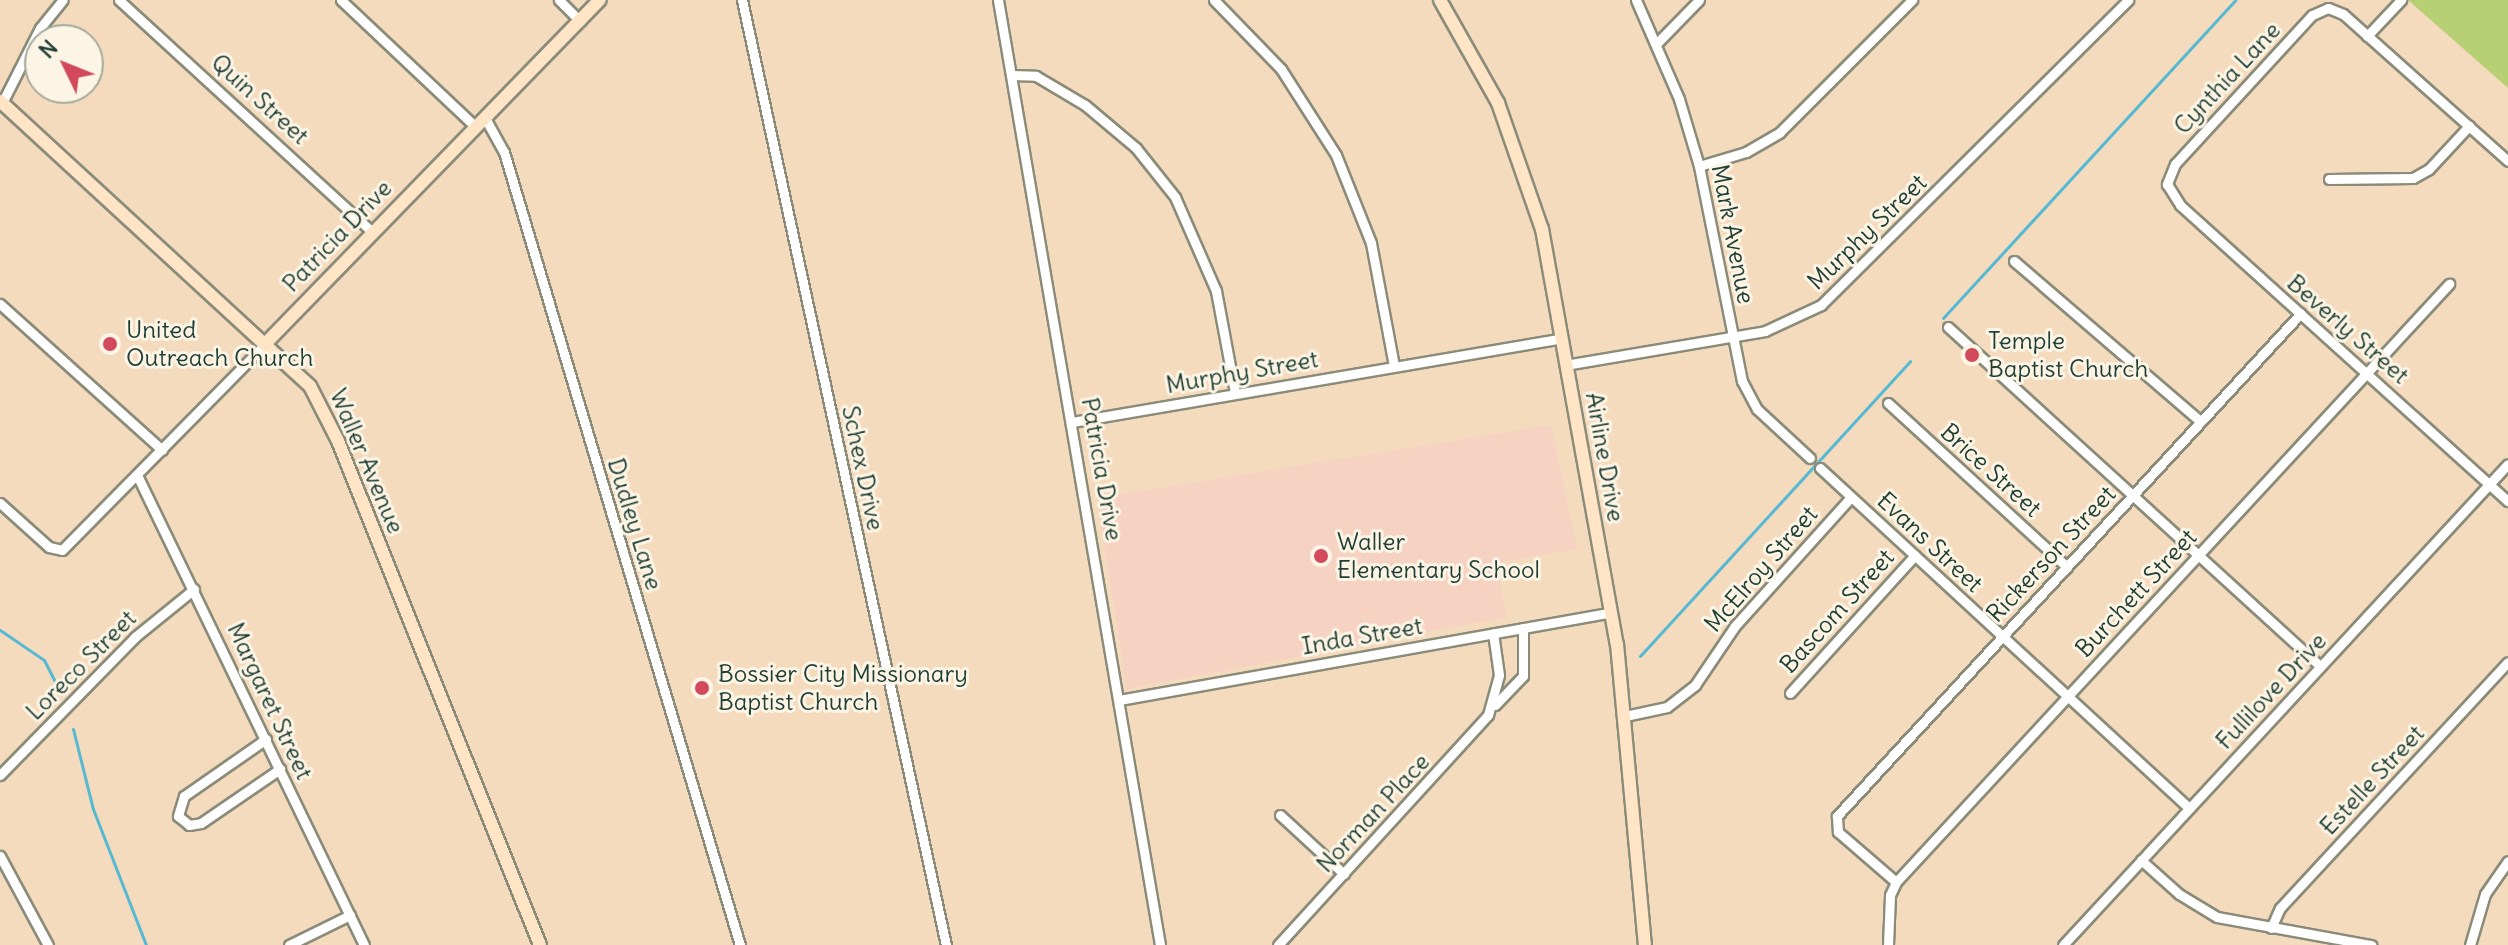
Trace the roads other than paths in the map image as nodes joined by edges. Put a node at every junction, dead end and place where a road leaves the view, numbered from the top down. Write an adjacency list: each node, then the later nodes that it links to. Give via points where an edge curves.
1 (63, 0): 19 (street, via 40,28)
2 (119, 0): 26 (street, Quin Street)
3 (341, 0): 20 (street, Dudley Lane)
4 (559, 0): 15 (street)
5 (600, 0): 15 (street, Patricia Drive)
6 (742, 0): 84 (street, Schex Drive)
7 (998, 0): 18 (street, Patricia Drive)
8 (1214, 0): 36 (street, via 1281,69 1336,155 1371,243)
9 (1440, 0): 33 (street, Airline Drive, via 1482,69 1514,140 1542,229)
10 (1636, 0): 17 (street, Mark Avenue)
11 (1699, 0): 17 (street)
12 (1912, 0): 23 (street, via 1780,132 1746,152)
13 (2128, 0): 32 (street, Murphy Street, via 1838,291 1795,320)
14 (2401, 0): 16 (street)
15 (580, 21): 20 (street, Patricia Drive)
16 (2367, 36): 21 (street); 25 (street, Cynthia Lane, via 2328,8 2312,15 2175,164)
17 (1657, 43): 23 (street, Mark Avenue)
18 (1012, 75): 38 (street, via 1036,76 1085,105 1136,148 1175,197 1216,291); 41 (street, Patricia Drive)
19 (1, 102): 34 (street, Waller Avenue)
20 (480, 122): 26 (street, Patricia Drive); 83 (street, Dudley Lane, via 504,152)
21 (2469, 126): 22 (street); 24 (street, via 2418,177)
22 (2508, 161)
23 (1699, 166): 32 (street, Mark Avenue)
24 (2329, 179)
25 (2167, 184): 30 (street, Beverly Street, via 2180,205)
26 (371, 231): 34 (street, Patricia Drive)
27 (2014, 261): 40 (street)
28 (2449, 284): 37 (street, Burchett Street)
29 (0, 304): 42 (street)
30 (2301, 313): 37 (street, Beverly Street); 40 (street, Rickerson Street)
31 (1948, 327): 48 (street)
32 (1733, 338): 35 (street, Murphy Street); 43 (street, Mark Avenue, via 1751,402)
33 (1560, 339): 35 (street, Airline Drive); 36 (street, Murphy Street)
34 (267, 342): 42 (street, Patricia Drive); 82 (street, Waller Avenue, via 310,386 329,420)
35 (1565, 365): 56 (street, Airline Drive)
36 (1394, 366): 38 (street, Murphy Street)
37 (2368, 372): 47 (street, Beverly Street); 53 (street, Burchett Street)
38 (1235, 393): 41 (street, Murphy Street)
39 (1888, 403): 54 (street, Brice Street)
40 (2200, 421): 48 (street, Rickerson Street)
41 (1072, 422): 64 (street, Patricia Drive)
42 (162, 450): 46 (street, Patricia Drive)
43 (1810, 458)
44 (2508, 464): 47 (street, Fullilove Drive)
45 (1820, 468): 49 (street, Evans Street)
46 (137, 475): 51 (street, Patricia Drive, via 58,551); 55 (street, Margaret Street)
47 (2489, 484): 50 (street, Beverly Street); 61 (street, Fullilove Drive)
48 (2133, 495): 53 (street); 54 (street, Rickerson Street)
49 (1851, 497): 52 (street, Evans Street); 66 (street, McElroy Street, via 1727,635 1695,685 1667,707)
50 (2508, 501)
51 (0, 503)
52 (1915, 555): 59 (street, Evans Street); 62 (street, Bascom Street)
53 (2199, 555): 61 (street); 63 (street, Burchett Street)
54 (2067, 567): 59 (street, Rickerson Street)
55 (194, 589): 67 (street, Margaret Street); 69 (street, Loreco Street, via 135,637)
56 (1611, 612): 57 (street, Inda Street); 66 (street, Airline Drive)
57 (1523, 628): 58 (street, Inda Street); 65 (street, Norman Place, via 1527,668 1512,692)
58 (1493, 633): 64 (street, Inda Street); 65 (street, via 1499,675)
59 (2002, 636): 63 (street, Evans Street); 76 (street, Rickerson Street, via 1835,825)
60 (2508, 662): 78 (street, Estelle Street, via 2280,908)
61 (2320, 666): 70 (street, Fullilove Drive)
62 (1790, 693)
63 (2067, 696): 70 (street, Evans Street); 76 (street, Burchett Street)
64 (1119, 700): 85 (street, Patricia Drive)
65 (1495, 705): 75 (street, Norman Place)
66 (1625, 716): 87 (street, Airline Drive)
67 (266, 739): 68 (street, Margaret Street); 68 (street, via 184,796 178,816 189,825 201,823)
68 (280, 769): 77 (street, Margaret Street)
69 (0, 775)
70 (2189, 808): 73 (street, Fullilove Drive)
71 (1280, 815): 75 (street)
72 (0, 856): 79 (street)
73 (2141, 860): 78 (street, via 2207,913); 89 (street, Fullilove Drive)
74 (2508, 861): 91 (street, via 2485,894)
75 (1344, 874): 86 (street, Norman Place)
76 (1896, 882): 88 (street, via 1890,895)
77 (350, 915): 80 (street); 81 (street, Margaret Street)
78 (2271, 928): 90 (street)
79 (48, 945)
80 (289, 945)
81 (364, 945)
82 (540, 945)
83 (740, 945)
84 (946, 945)
85 (1160, 945)
86 (1278, 945)
87 (1645, 945)
88 (1888, 945)
89 (2063, 945)
90 (2371, 945)
91 (2470, 945)

